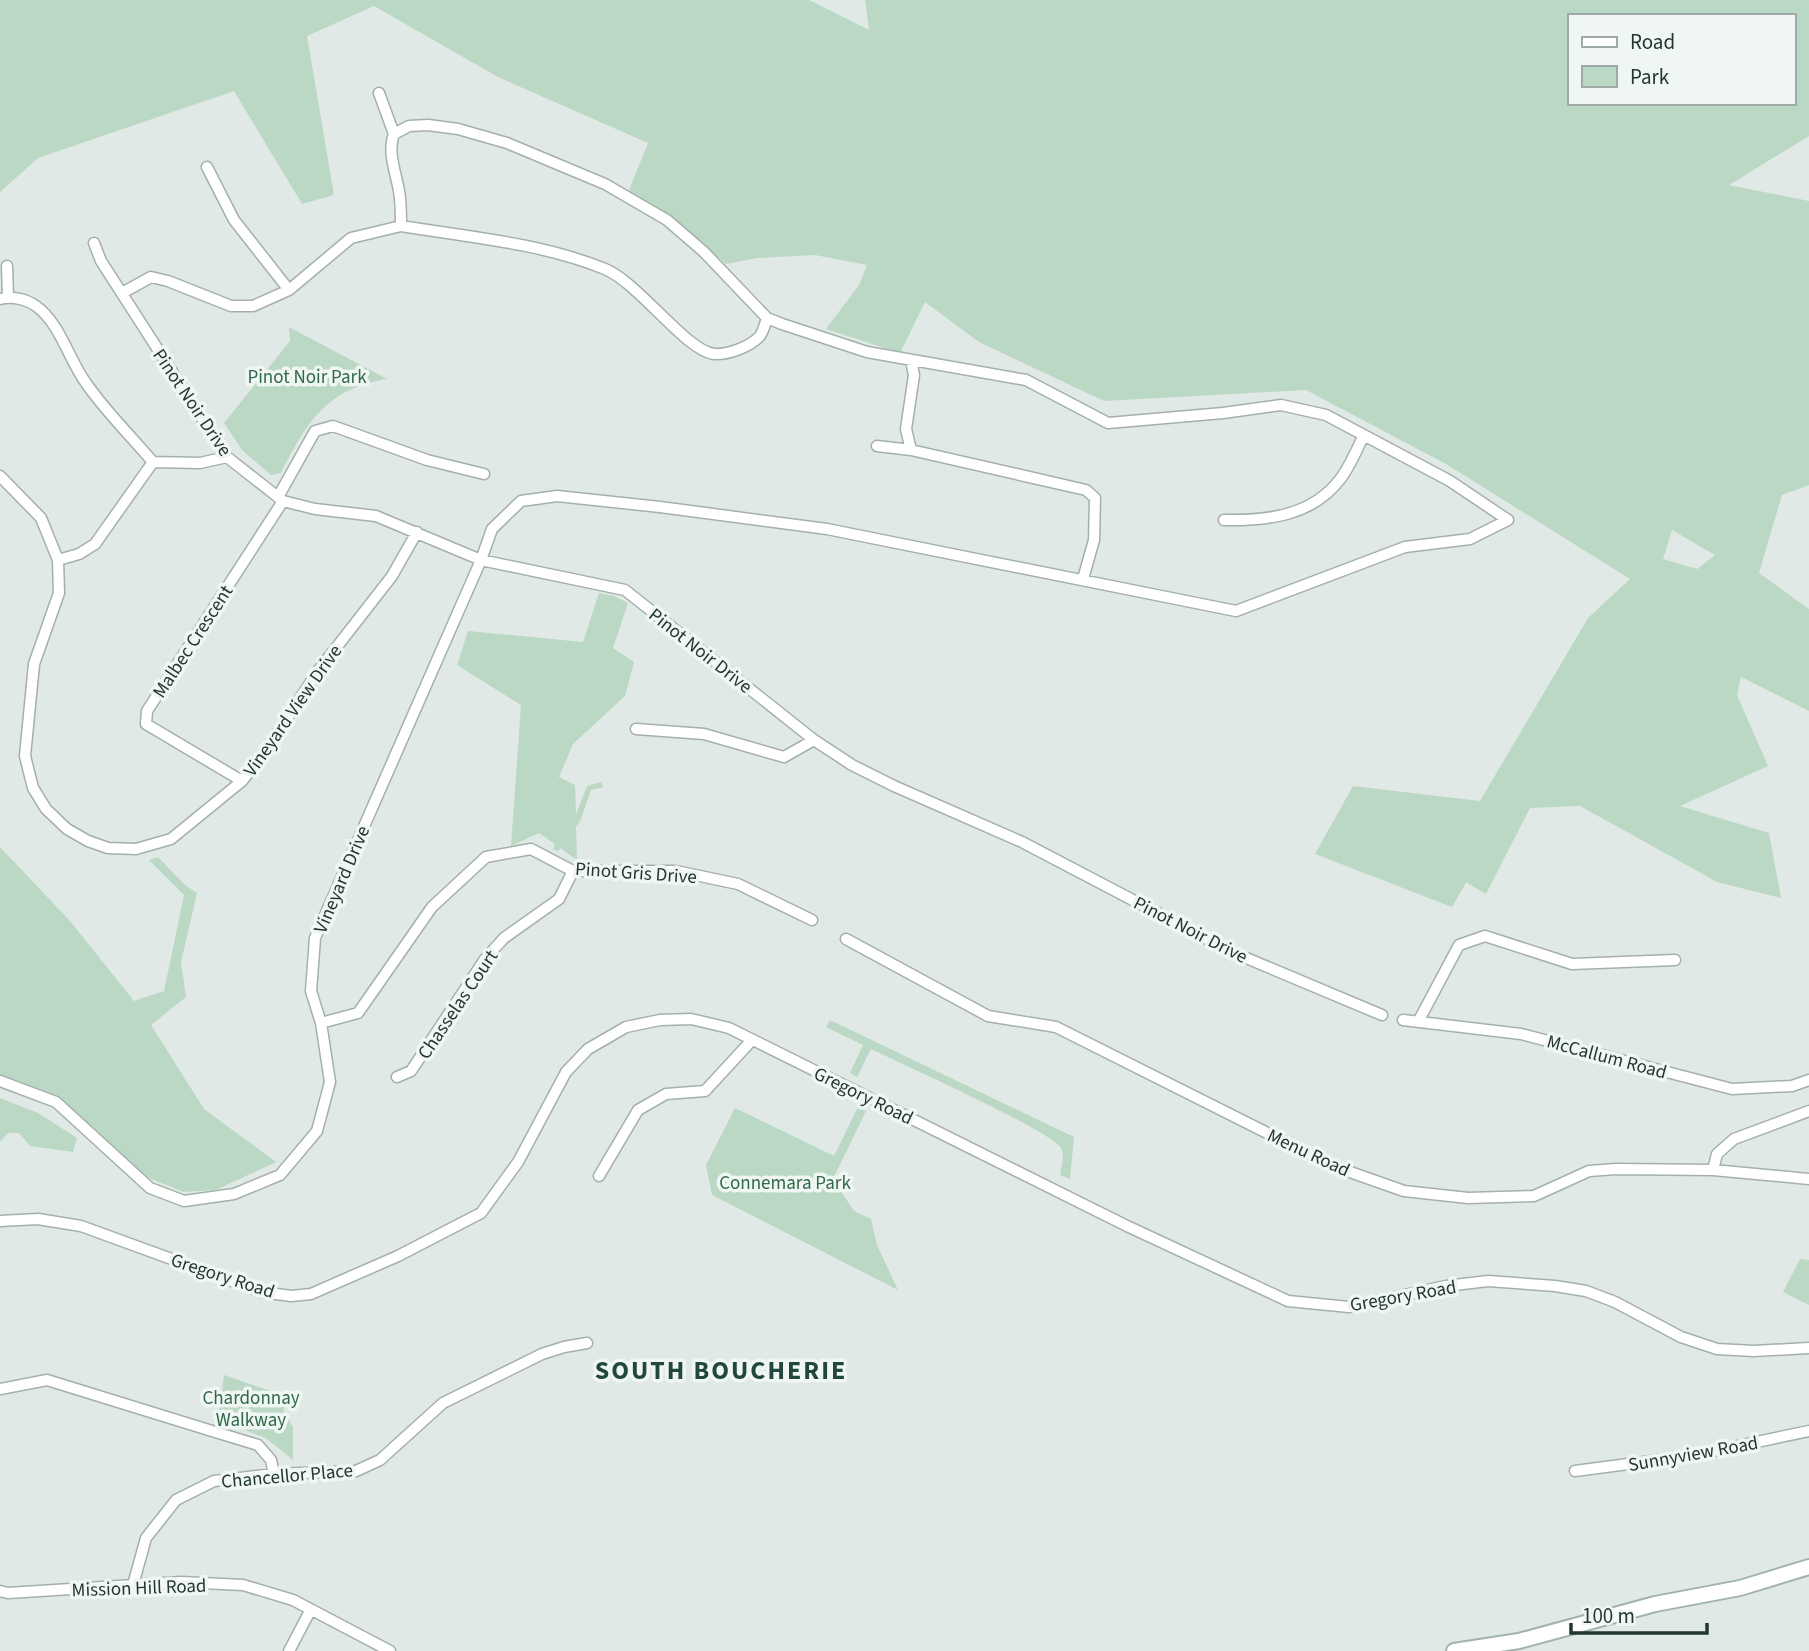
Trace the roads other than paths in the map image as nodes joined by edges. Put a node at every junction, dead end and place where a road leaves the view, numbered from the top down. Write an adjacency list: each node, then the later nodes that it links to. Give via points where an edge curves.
1 (379, 93): 2 (street)
2 (394, 134): 4 (street); 10 (street, via 428,125 458,129 507,143 605,184 667,220)
3 (207, 167): 7 (street, via 234,220)
4 (401, 226): 7 (street, via 351,238); 10 (street, via 535,247 608,270 694,345 714,354 736,351 760,337)
5 (94, 243): 8 (street, Pinot Noir Drive)
6 (7, 266): 9 (street)
7 (289, 289): 8 (street, via 253,306 231,306 151,277)
8 (122, 293): 15 (street, Pinot Noir Drive)
9 (4, 298): 16 (street, via 36,306 50,321 86,384)
10 (767, 318): 11 (street, via 867,352)
11 (911, 360): 12 (street, via 1026,380 1108,423 1281,405 1326,415); 14 (street, via 914,375 906,429)
12 (1364, 435): 20 (street, via 1341,478 1321,498 1289,515 1257,521); 24 (street, Vineyard Drive, via 1450,481 1508,520 1471,539 1405,547 1237,611)
13 (877, 446): 14 (street)
14 (911, 450): 24 (street, via 1086,490 1095,498 1094,540)
15 (227, 457): 16 (street, via 200,463); 19 (street, Pinot Noir Drive)
16 (153, 462): 23 (street, via 95,544)
17 (484, 474): 19 (street, via 427,460 333,426 315,430)
18 (0, 476): 23 (street, Vineyard View Drive, via 41,518)
19 (280, 499): 21 (street, Pinot Noir Drive, via 314,509 376,516); 27 (street, Malbec Crescent, via 147,711 146,724)
20 (1224, 520)
21 (417, 532): 22 (street, Pinot Noir Drive); 27 (street, Vineyard View Drive, via 392,576 318,671)
22 (481, 559): 24 (street, Vineyard Drive, via 492,529 521,501 557,496 827,529); 26 (street, Pinot Noir Drive, via 625,590); 35 (street, Vineyard Drive, via 315,938 311,991)
23 (58, 560): 27 (street, Vineyard View Drive, via 59,593 34,664 25,756 33,788 46,810 88,841 108,848 136,849 171,839)
24 (1083, 579)
25 (636, 729): 26 (street, via 704,734 784,757)
26 (814, 740): 32 (street, Pinot Noir Drive, via 852,765 1022,842 1232,952)
27 (242, 781)
28 (573, 871): 29 (street, Pinot Gris Drive, via 676,871 738,884); 35 (street, Pinot Gris Drive, via 531,849 486,858 432,907 358,1013); 37 (street, Chasselas Court, via 559,900 504,938 485,959 411,1071)
29 (812, 920)
30 (846, 939): 41 (street, Menu Road, via 988,1016 1056,1027 1333,1166 1404,1191 1468,1198 1534,1196 1590,1171)
31 (1675, 960): 34 (street, via 1572,964 1485,936 1459,945)
32 (1381, 1015)
33 (1403, 1020): 34 (street, McCallum Road)
34 (1418, 1022): 38 (street, McCallum Road, via 1521,1034 1732,1089 1792,1086)
35 (321, 1023): 39 (street, Vineyard Drive, via 330,1082 317,1131 280,1175 234,1194 184,1201 150,1188 56,1102)
36 (752, 1040): 42 (street, via 705,1091 666,1094 638,1110); 44 (street, Gregory Road, via 729,1028 691,1019 626,1027 588,1049 566,1072 518,1161 481,1213 311,1294 262,1292 81,1226 38,1219); 46 (street, Gregory Road, via 1288,1301 1349,1307 1488,1281 1555,1286 1615,1302 1681,1337 1717,1349)
37 (397, 1077)
38 (1809, 1080)
39 (0, 1081)
40 (1809, 1111): 41 (street, via 1734,1139 1717,1154)
41 (1713, 1170): 43 (street, Menu Road)
42 (599, 1176)
43 (1809, 1179)
44 (0, 1221)
45 (587, 1343): 50 (street, Chancellor Place, via 542,1354 443,1403 380,1461 356,1471)
46 (1809, 1348)
47 (0, 1389): 50 (street, via 47,1380 258,1445 271,1460)
48 (1809, 1431): 49 (street, Sunnyview Road, via 1689,1456)
49 (1576, 1471)
50 (274, 1474): 52 (street, Chancellor Place, via 214,1481 176,1500 146,1538)
51 (1809, 1567): 55 (main road, via 1740,1588 1655,1604)
52 (133, 1585): 53 (street, Mission Hill Road); 54 (street, Mission Hill Road, via 181,1581 243,1585 293,1600)
53 (0, 1591)
54 (310, 1611): 56 (street); 57 (street, Mission Hill Road)
55 (1508, 1647): 58 (main road)
56 (289, 1651)
57 (390, 1651)
58 (1454, 1651)

